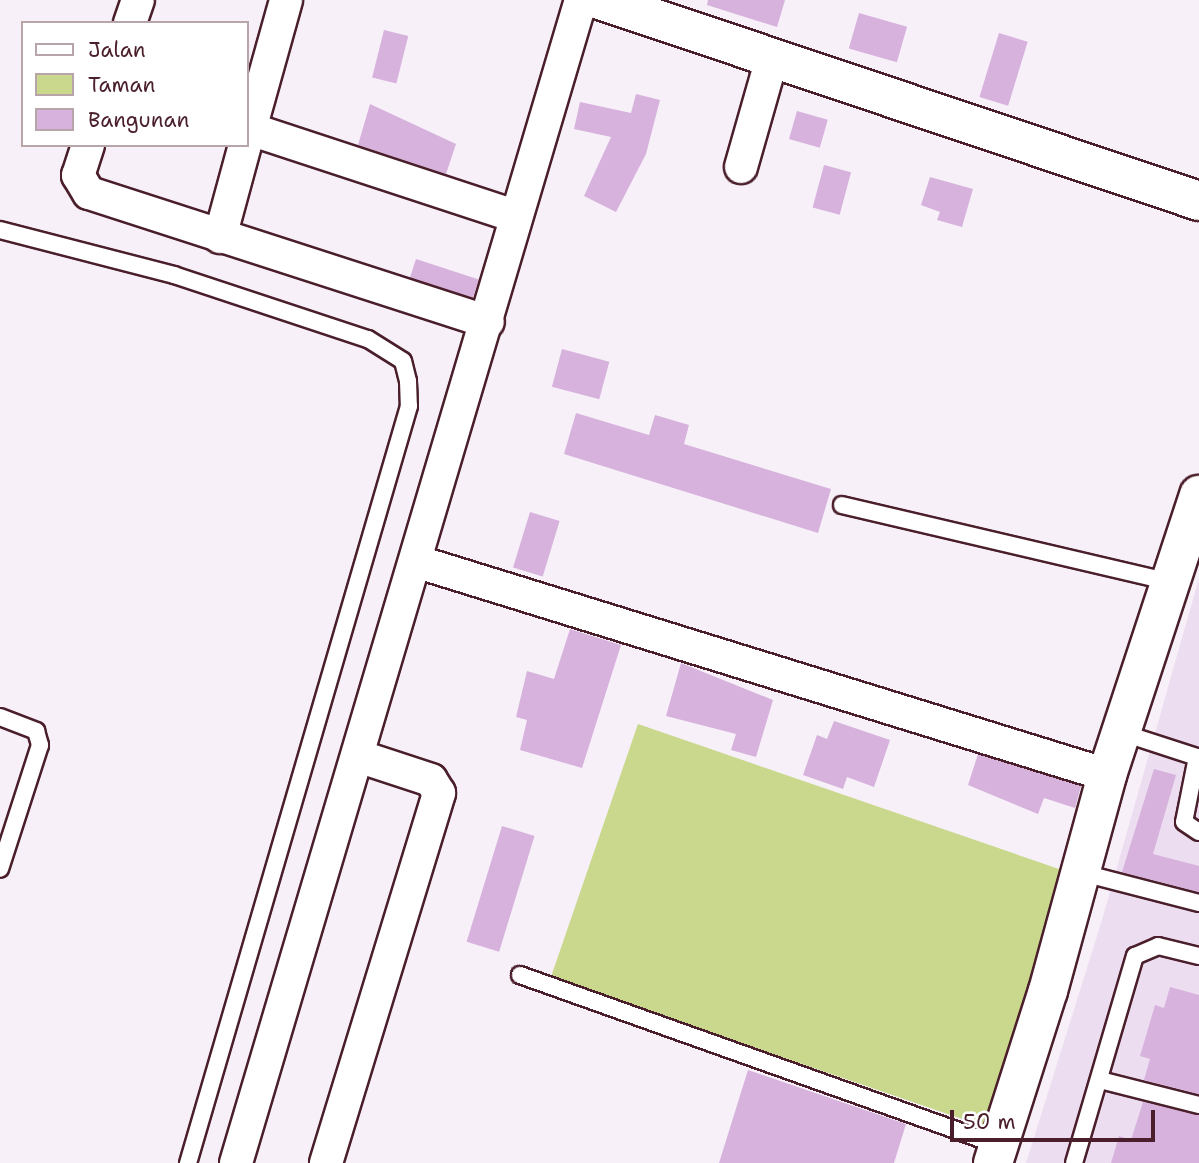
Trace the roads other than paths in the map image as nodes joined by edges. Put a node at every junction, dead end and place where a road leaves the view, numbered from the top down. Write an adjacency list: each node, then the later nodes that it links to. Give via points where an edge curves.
1 (138, 0): 5 (street)
2 (286, 0): 7 (street)
3 (581, 0): 13 (street)
4 (600, 0): 6 (street)
5 (131, 21)
6 (772, 58): 11 (street); 12 (street)
7 (248, 134)
8 (248, 138): 13 (street)
9 (87, 147): 15 (street, via 78,175 81,188)
10 (245, 147): 15 (street)
11 (741, 167)
12 (1199, 201)
13 (515, 216): 16 (street)
14 (0, 230): 35 (lane, via 174,275 368,339 403,361 408,381 409,406)
15 (220, 237): 16 (street)
16 (488, 322): 19 (street)
17 (1199, 495): 20 (street)
18 (842, 505): 20 (lane)
19 (415, 561): 24 (street); 25 (street)
20 (1173, 582): 22 (street)
21 (0, 717): 27 (lane, via 36,731 40,746)
22 (1123, 733): 23 (lane); 25 (street)
23 (1198, 754): 26 (lane, via 1184,822)
24 (358, 756): 36 (street); 37 (street, via 431,780 439,793)
25 (1107, 775): 28 (street)
26 (1199, 831)
27 (0, 869)
28 (1079, 872): 29 (lane); 34 (street)
29 (1199, 903)
30 (1199, 956): 32 (lane, via 1158,946 1135,956)
31 (520, 975): 34 (lane)
32 (1100, 1080): 33 (lane); 38 (lane)
33 (1199, 1105)
34 (996, 1154)
35 (188, 1163)
36 (236, 1163)
37 (326, 1163)
38 (1074, 1163)

